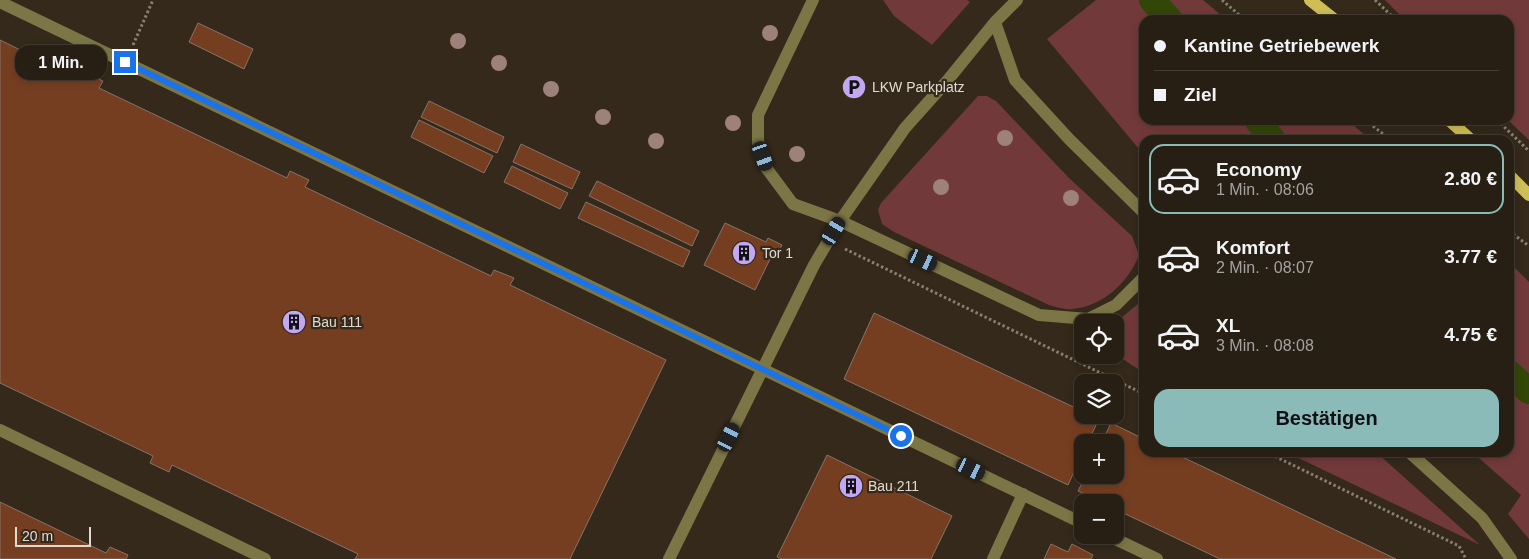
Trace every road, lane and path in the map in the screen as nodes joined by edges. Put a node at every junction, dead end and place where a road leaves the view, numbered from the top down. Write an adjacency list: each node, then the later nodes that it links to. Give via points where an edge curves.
1 (153, 0): 12 (path)
2 (812, 0): 24 (lane, via 758,115 758,142 767,169 793,204)
3 (1017, 0): 11 (lane)
4 (1222, 0): 8 (path)
5 (1310, 0): 9 (main road)
6 (1375, 0): 10 (path)
7 (0, 2): 12 (lane)
8 (1239, 15)
9 (1329, 15)
10 (1391, 15)
11 (996, 22): 23 (lane, via 1015,80); 24 (lane, via 905,128)
12 (125, 62): 29 (lane)
13 (1372, 125): 16 (path)
14 (1454, 125): 17 (main road)
15 (1502, 125): 18 (path)
16 (1384, 135)
17 (1466, 135)
18 (1512, 135)
19 (1514, 136): 20 (path)
20 (1529, 151)
21 (1514, 180): 22 (main road)
22 (1529, 194)
23 (1139, 207)
24 (840, 222): 26 (lane); 28 (lane, via 1039,315 1088,319 1116,305)
25 (1514, 234): 27 (path)
26 (828, 241): 29 (lane); 30 (path)
27 (1529, 246)
28 (1139, 282)
29 (762, 369): 34 (lane); 38 (lane)
30 (1139, 392)
31 (0, 430): 37 (lane)
32 (1276, 457): 41 (path, via 1459,546)
33 (1415, 457): 42 (lane, via 1482,518)
34 (1023, 494): 35 (lane); 39 (lane)
35 (1074, 519)
36 (1124, 543): 40 (lane)
37 (265, 559)
38 (669, 559)
39 (993, 559)
40 (1157, 559)
41 (1466, 559)
42 (1511, 559)

